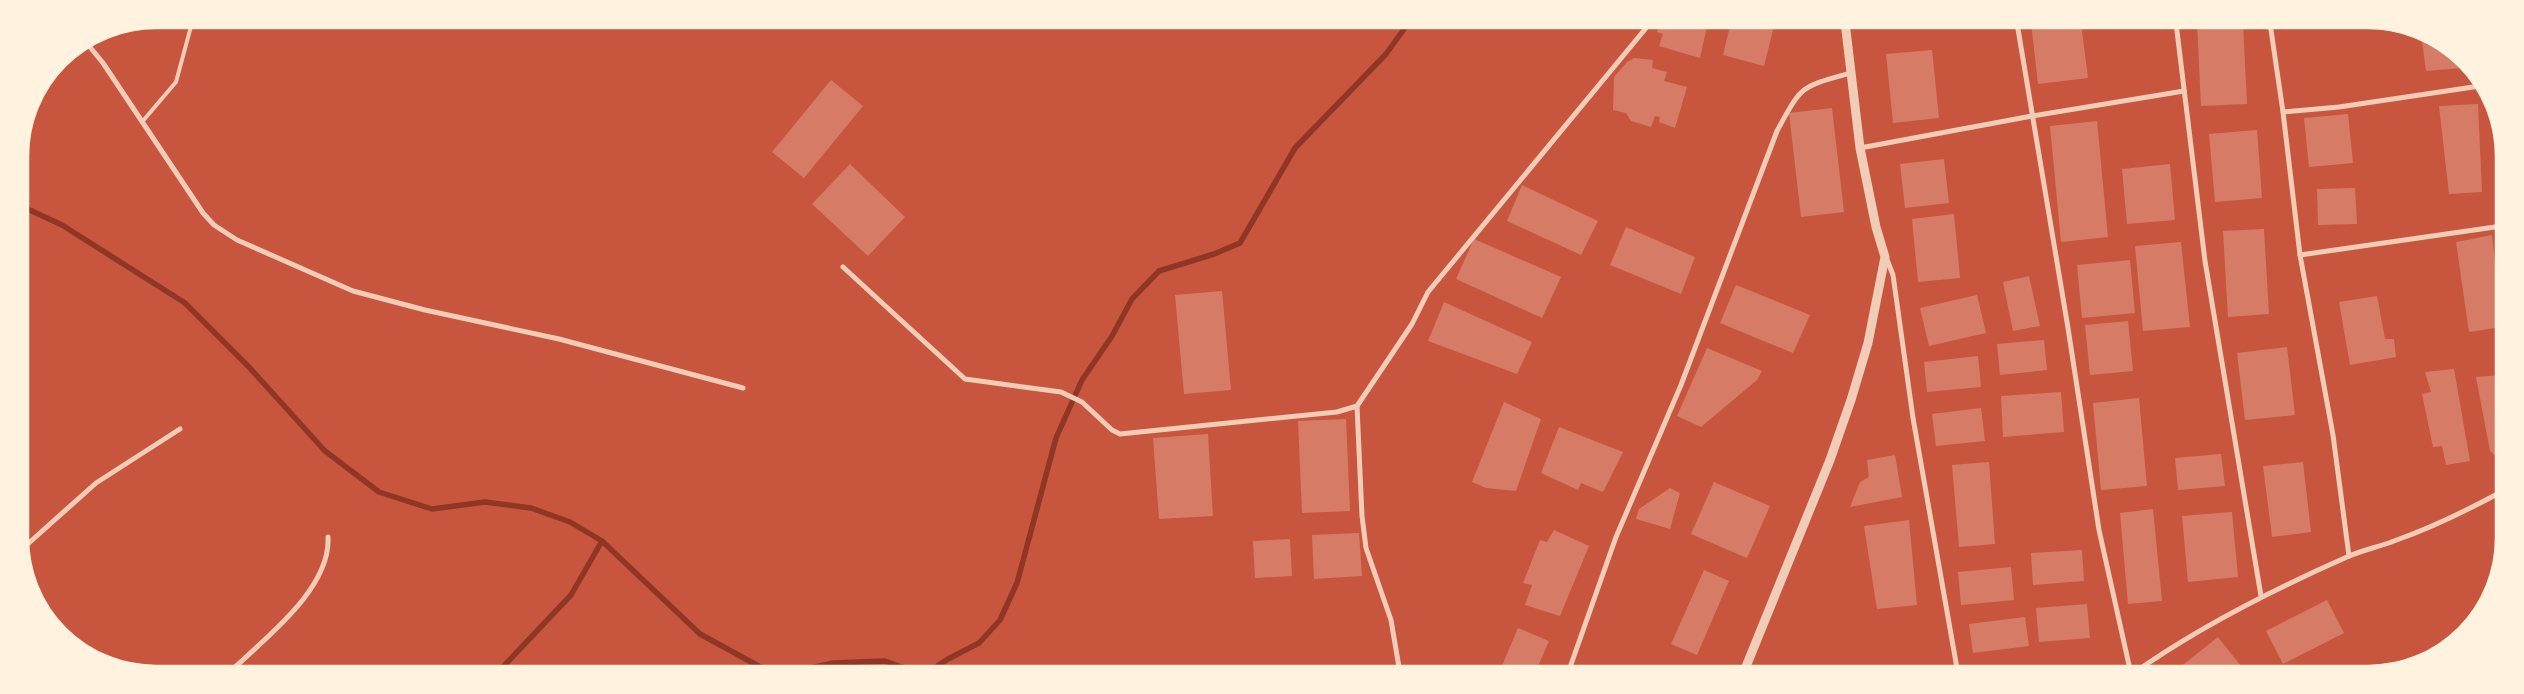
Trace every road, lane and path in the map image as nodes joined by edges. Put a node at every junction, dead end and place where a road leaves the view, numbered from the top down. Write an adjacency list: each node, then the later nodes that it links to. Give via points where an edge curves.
1 (191, 28): 13 (lane, via 176,82)
2 (1646, 28): 20 (street, via 1439,277 1412,324)
3 (1847, 28): 8 (street)
4 (2018, 28): 12 (street)
5 (2177, 28): 10 (street)
6 (2271, 28): 11 (street)
7 (89, 46): 13 (street)
8 (1851, 73): 14 (street); 29 (street, via 1809,85 1797,94 1777,131 1681,385 1616,537)
9 (2476, 87): 11 (street)
10 (2184, 91): 12 (street); 26 (street, via 2206,261)
11 (2283, 112): 16 (street)
12 (2032, 116): 14 (street); 32 (street, via 2099,530)
13 (142, 122): 19 (street, via 203,213 214,225 237,240 353,290 425,310 559,339)
14 (1860, 148): 17 (street)
15 (2496, 227): 16 (street)
16 (2300, 255): 25 (street, via 2333,435)
17 (1885, 257): 30 (street, via 1868,343 1851,400); 31 (street, via 1893,275 1913,418)
18 (843, 267): 20 (street, via 965,379 1061,392 1082,402 1112,430 1130,435 1336,412)
19 (743, 388)
20 (1356, 406): 28 (street, via 1366,548 1391,620)
21 (180, 429): 24 (street, via 96,483)
22 (2496, 495): 25 (street, via 2450,519)
23 (328, 537): 27 (street, via 324,565 305,599)
24 (28, 543)
25 (2349, 556): 26 (street)
26 (2261, 596): 33 (street, via 2187,637)
27 (236, 666)
28 (1399, 666)
29 (1570, 666)
30 (1746, 666)
31 (1957, 666)
32 (2129, 666)
33 (2143, 666)

